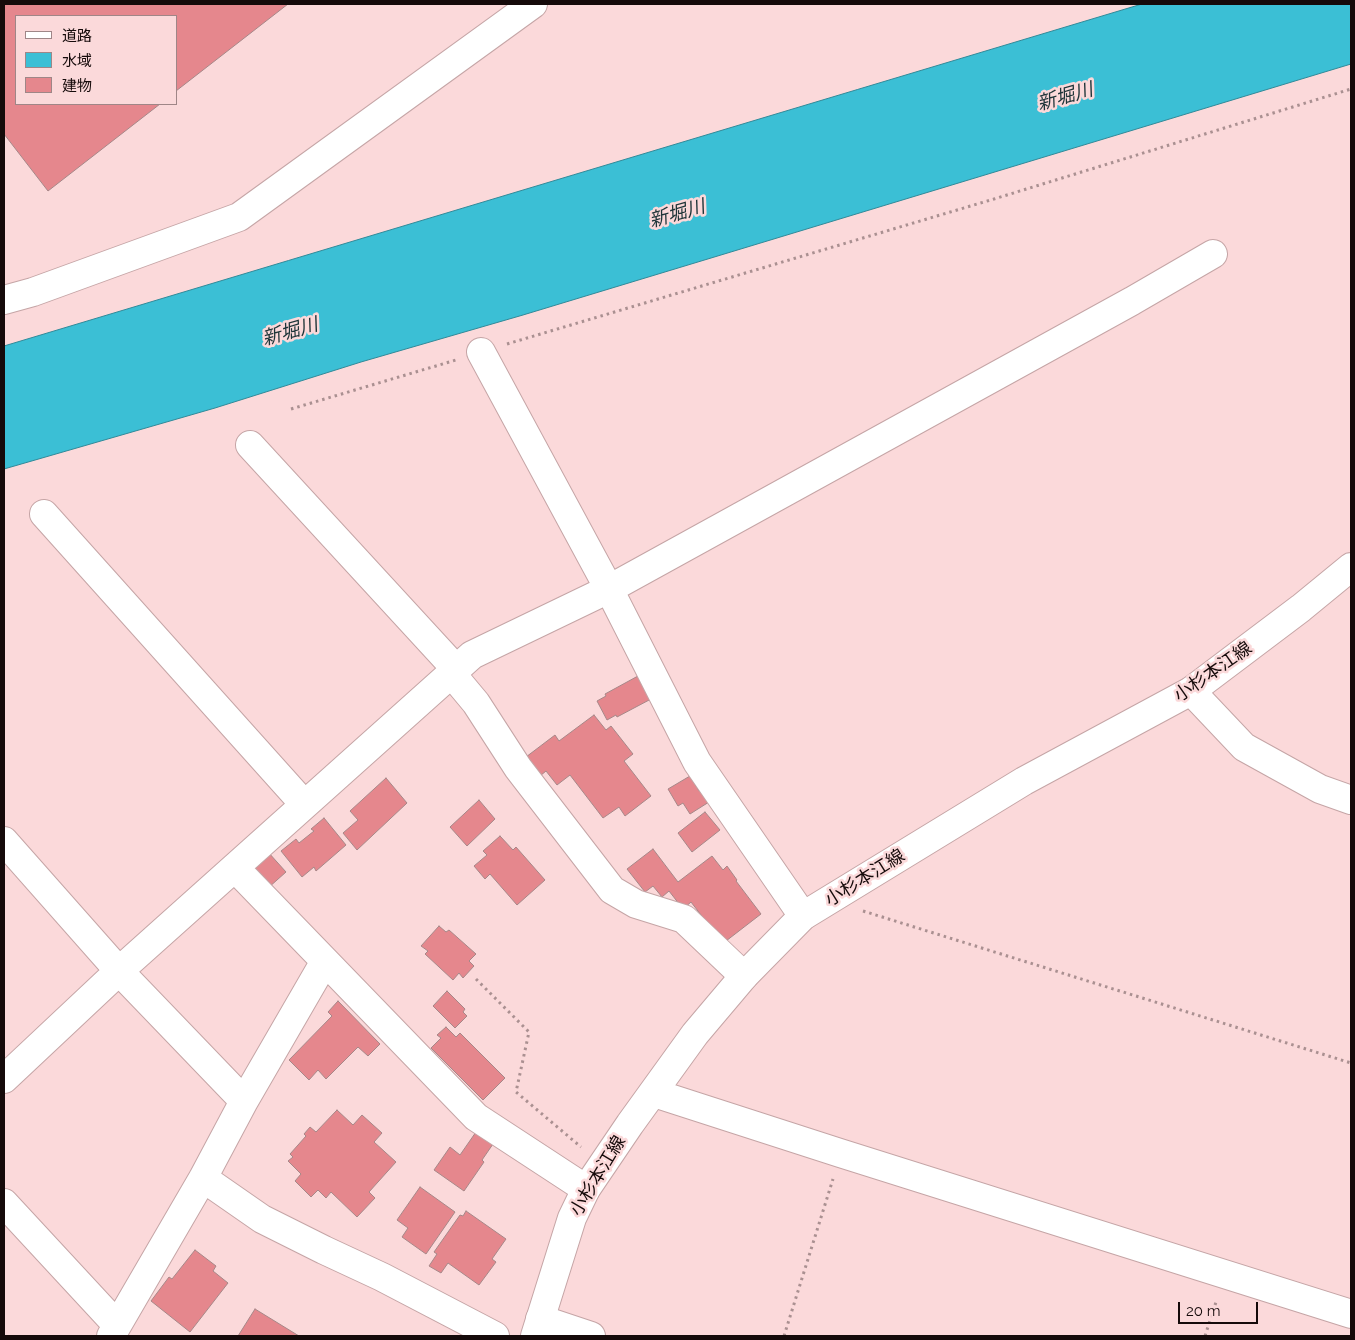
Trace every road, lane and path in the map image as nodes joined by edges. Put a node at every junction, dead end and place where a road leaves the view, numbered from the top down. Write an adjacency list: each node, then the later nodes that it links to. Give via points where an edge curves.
1 (533, 4): 4 (street, via 239,217)
2 (1351, 89): 5 (path)
3 (1214, 254): 10 (street)
4 (4, 300)
5 (481, 352): 6 (path); 10 (street)
6 (290, 409)
7 (250, 445): 11 (street)
8 (44, 514): 14 (street)
9 (1351, 567): 12 (street, 小杉本江線)
10 (609, 589): 11 (street, via 472,655); 18 (street, via 697,762)
11 (454, 671): 14 (street); 21 (street, via 518,768 612,890 636,904 684,919)
12 (1190, 691): 13 (street, via 1244,747 1320,790); 17 (street, 小杉本江線, via 1024,781)
13 (1351, 800)
14 (304, 804): 16 (street)
15 (4, 841): 20 (street)
16 (235, 868): 19 (street); 20 (street)
17 (829, 900): 18 (street, 小杉本江線); 23 (path)
18 (803, 916): 21 (street, 小杉本江線)
19 (325, 961): 26 (street); 30 (street, via 476,1117)
20 (119, 971): 24 (street); 26 (street)
21 (744, 976): 25 (street, 小杉本江線, via 695,1034)
22 (476, 979): 27 (path, via 529,1032 516,1092)
23 (1351, 1063)
24 (4, 1079)
25 (654, 1093): 28 (street); 30 (street, 小杉本江線)
26 (244, 1101): 29 (street)
27 (585, 1150)
28 (840, 1153): 32 (street); 38 (path)
29 (204, 1178): 35 (street); 36 (street, via 262,1219)
30 (586, 1189): 34 (street, 小杉本江線, via 572,1218)
31 (4, 1203): 35 (street)
32 (1225, 1274): 33 (street); 39 (path)
33 (1351, 1314)
34 (538, 1328): 37 (street)
35 (114, 1331)
36 (495, 1336)
37 (591, 1336)
38 (784, 1336)
39 (1205, 1336)

